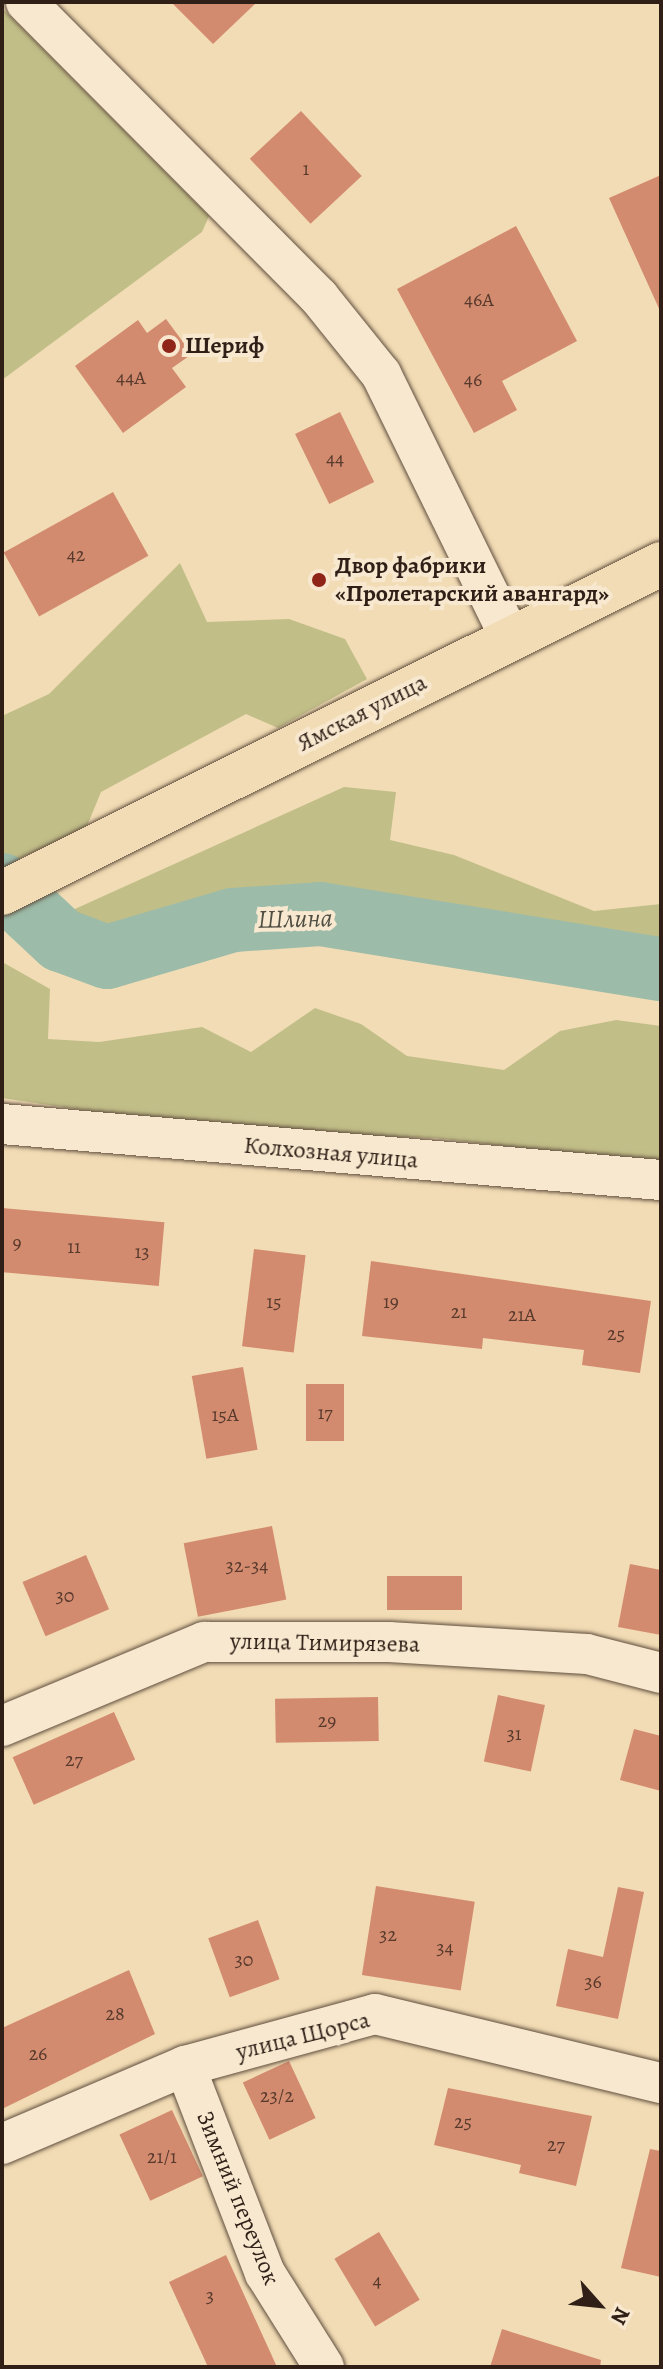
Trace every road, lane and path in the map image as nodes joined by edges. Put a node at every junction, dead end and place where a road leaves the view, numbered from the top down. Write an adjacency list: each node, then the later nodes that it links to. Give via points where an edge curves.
1 (26, 2): 3 (street, via 319,297 381,374)
2 (661, 564): 3 (highway, Ямская улица)
3 (511, 639): 4 (highway, Ямская улица)
4 (2, 893)
5 (2, 1124): 6 (street, Колхозная улица)
6 (661, 1180)
7 (661, 1673): 8 (street, улица Тимирязева, via 587,1654 389,1642 204,1642)
8 (2, 1726)
9 (185, 2066): 10 (street, улица Щорса, via 375,2014); 11 (street, улица Щорса); 12 (street, Зимний переулок, via 265,2273)
10 (661, 2083)
11 (2, 2144)
12 (324, 2367)

